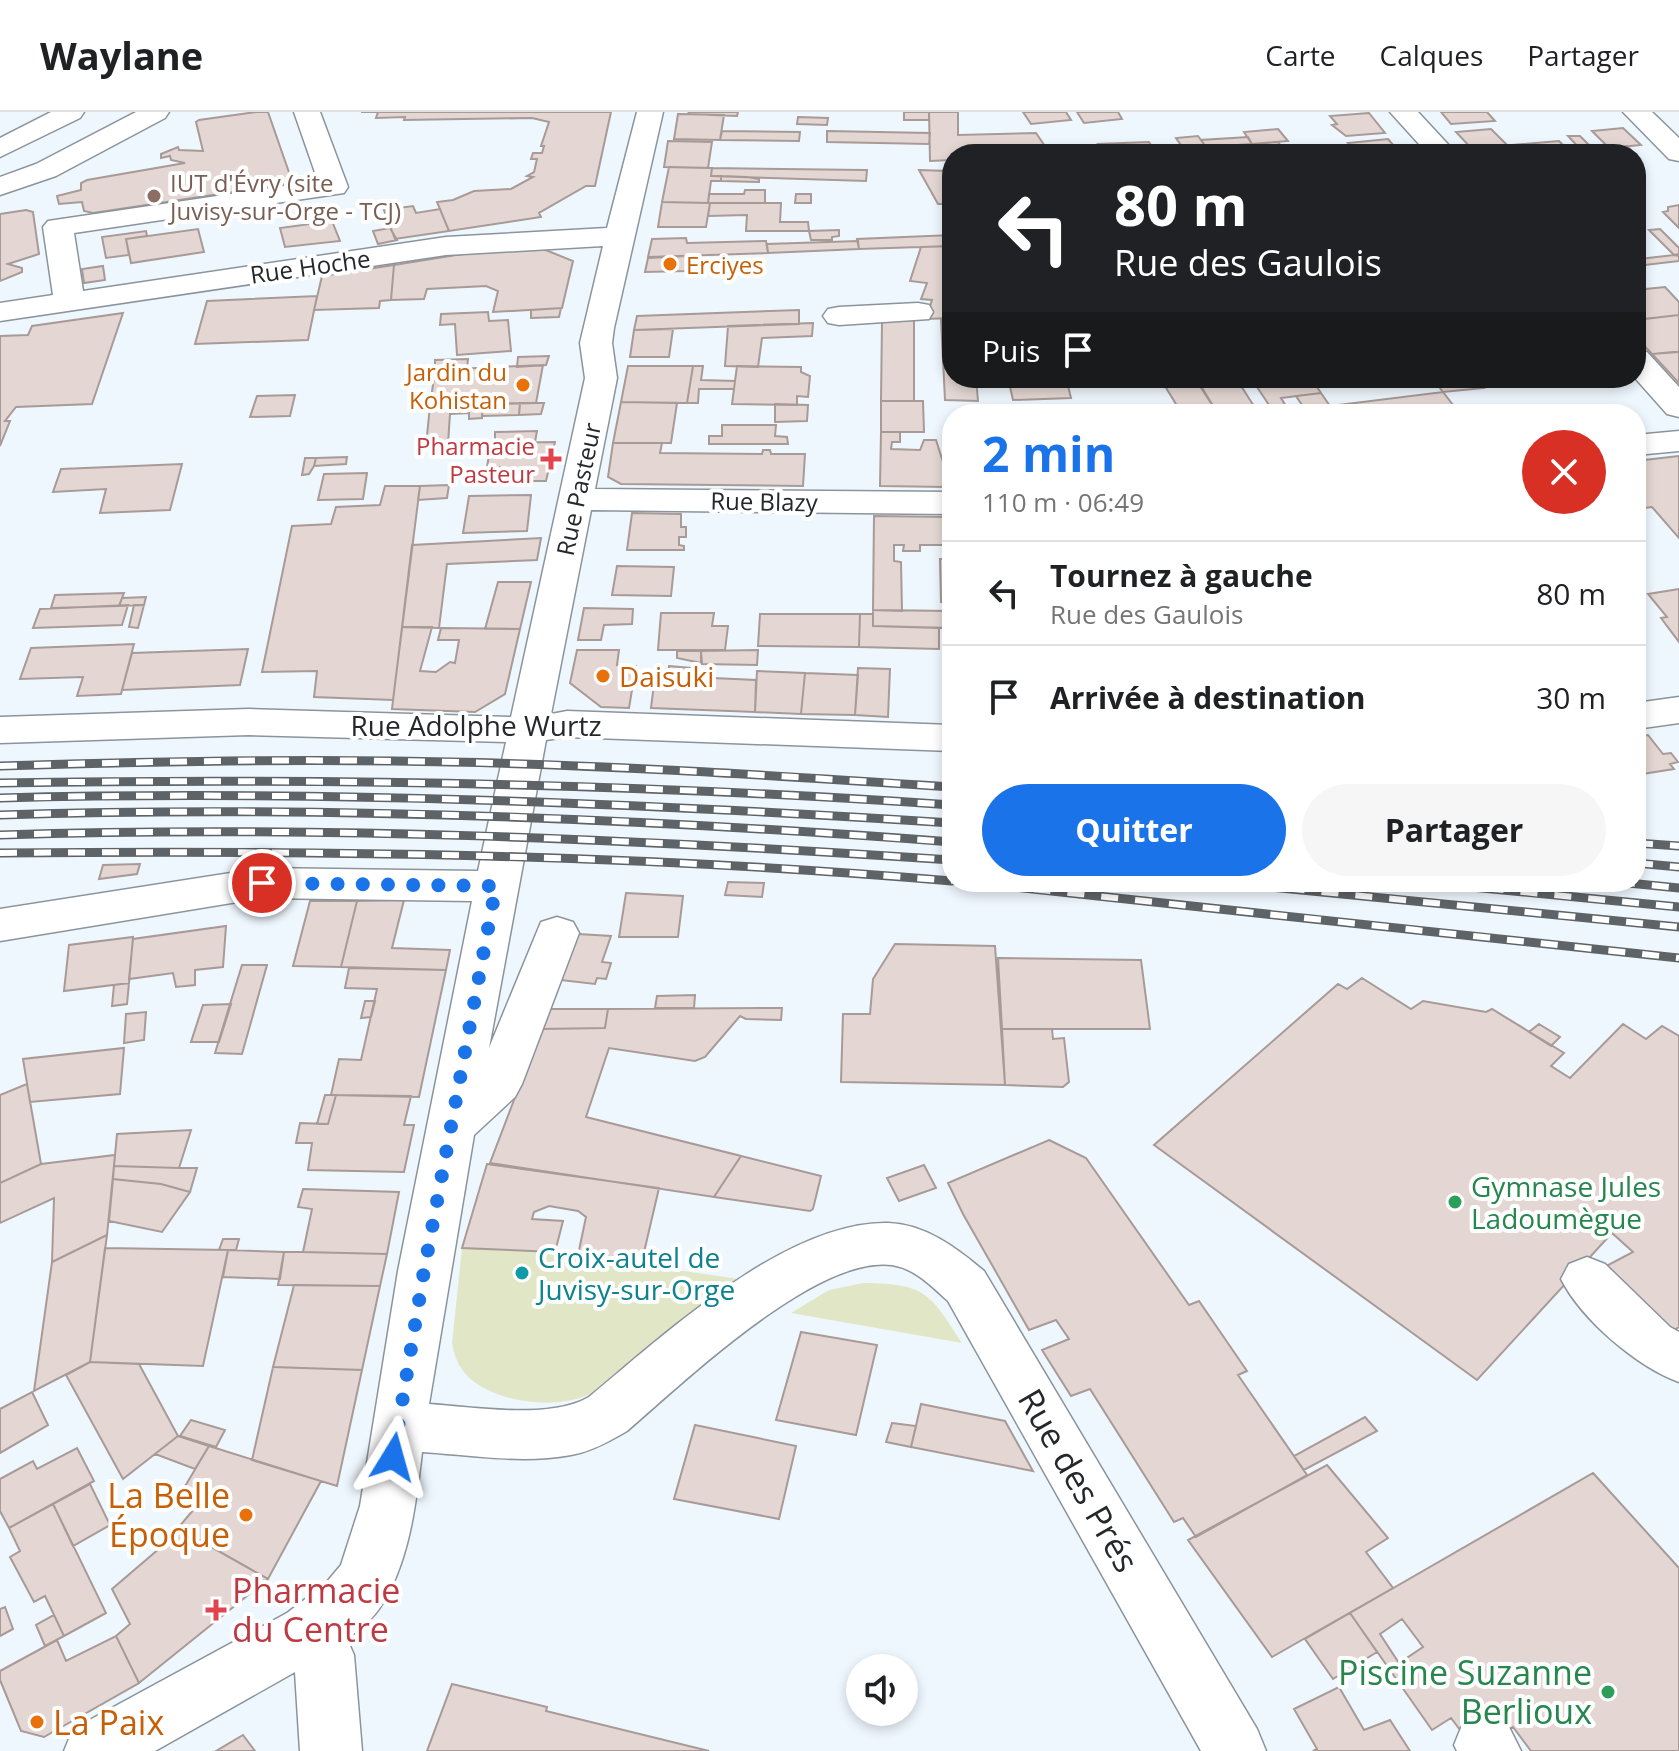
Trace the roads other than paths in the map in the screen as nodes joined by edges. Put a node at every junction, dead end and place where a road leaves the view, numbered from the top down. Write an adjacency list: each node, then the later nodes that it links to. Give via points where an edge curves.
1 (71, 112): 8 (street)
2 (156, 112): 10 (street, via 46,170)
3 (307, 112): 12 (street, via 334,187 58,227)
4 (650, 112): 11 (street, Rue Pasteur)
5 (1636, 112): 9 (street)
6 (1412, 121): 7 (street)
7 (1434, 144)
8 (0, 149)
9 (1679, 153)
10 (0, 186)
11 (622, 236): 12 (street, Rue Hoche, via 446,246); 20 (street, Rue Pasteur, via 598,328 601,378)
12 (69, 301): 13 (street, Rue Hoche)
13 (0, 312)
14 (918, 312): 15 (street)
15 (839, 316)
16 (1646, 370): 17 (street)
17 (1679, 407)
18 (1679, 441): 19 (street)
19 (1646, 444)
20 (576, 499): 21 (street, Rue Blazy); 25 (street, Rue Pasteur)
21 (942, 503)
22 (1679, 710): 23 (street)
23 (1646, 715)
24 (0, 730): 25 (street, Rue Adolphe Wurtz, via 249,722)
25 (529, 730): 26 (street, Rue Adolphe Wurtz, via 567,724); 27 (street, Rue Pasteur)
26 (942, 738)
27 (498, 876): 28 (street, via 262,883); 30 (street, Rue Pasteur)
28 (0, 925)
29 (557, 933): 30 (street, via 498,1084)
30 (453, 1125): 33 (street, Rue Pasteur)
31 (1587, 1279): 32 (street, via 1651,1343)
32 (1679, 1359)
33 (398, 1427): 34 (street, Rue Pasteur, via 388,1506 367,1575 346,1604); 37 (street, Rue des Prés, via 571,1431 608,1414 732,1309 830,1254 891,1244 934,1258 966,1286)
34 (308, 1633): 35 (street, Rue Pasteur); 36 (street, via 324,1655)
35 (95, 1751)
36 (331, 1751)
37 (1235, 1751)

